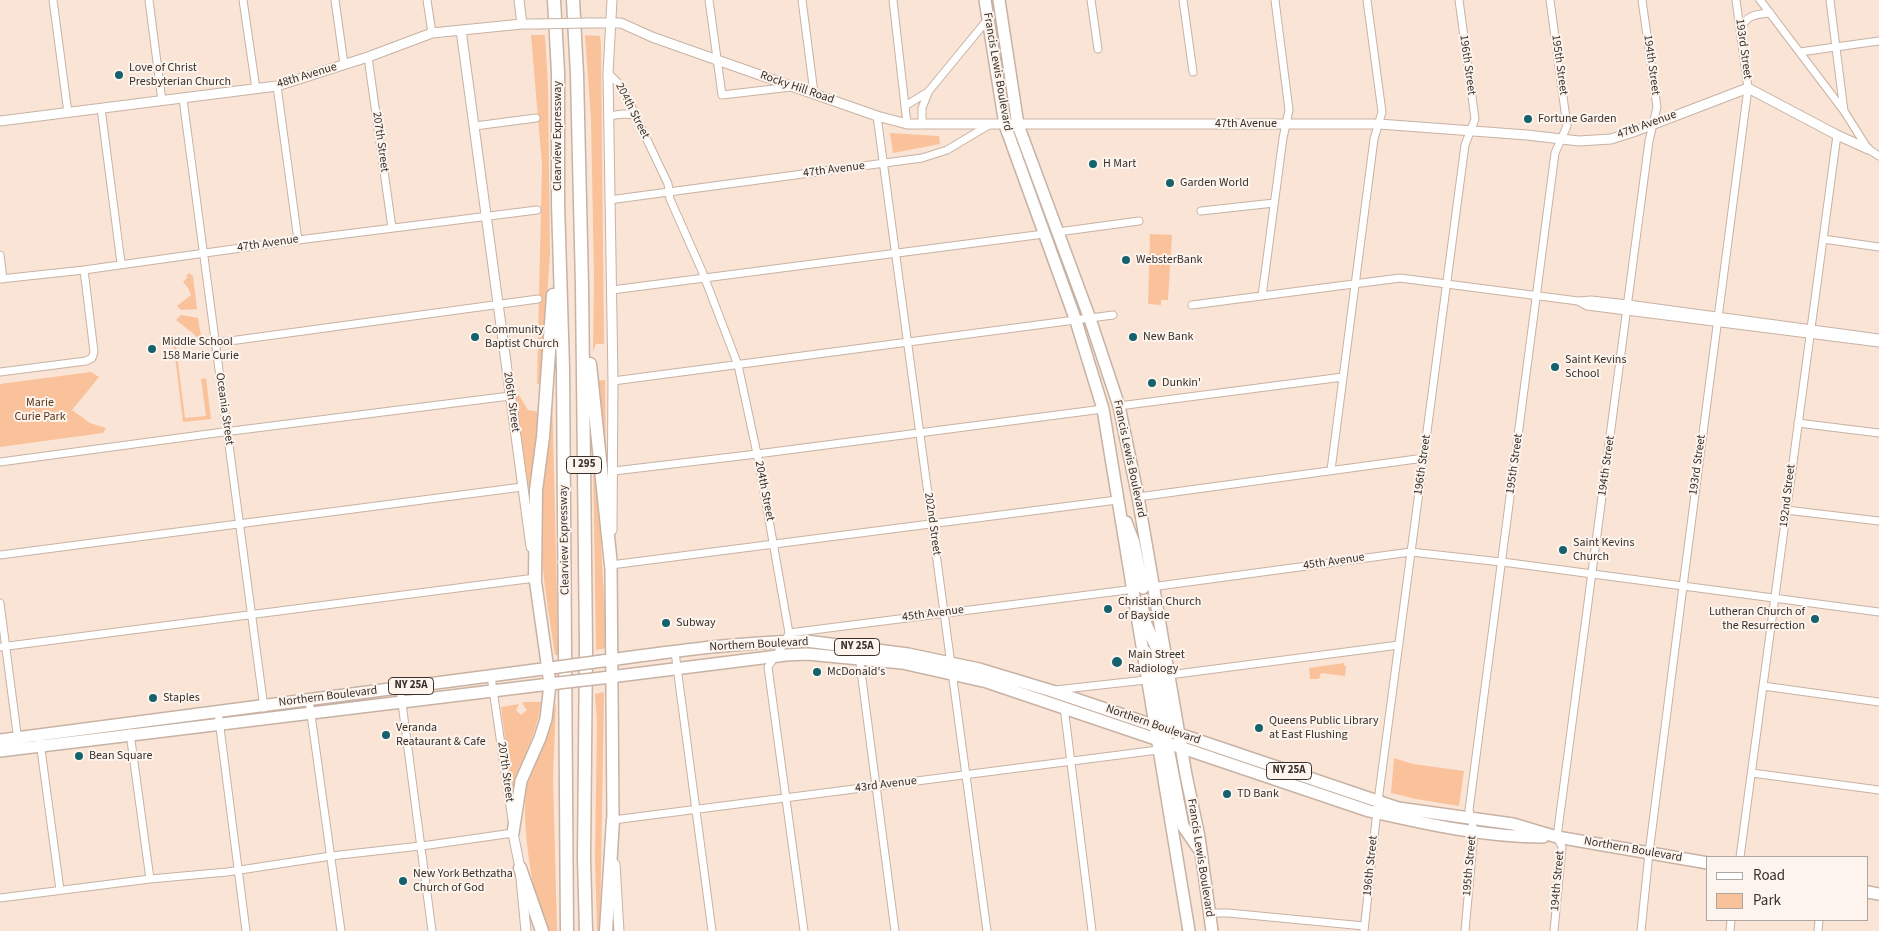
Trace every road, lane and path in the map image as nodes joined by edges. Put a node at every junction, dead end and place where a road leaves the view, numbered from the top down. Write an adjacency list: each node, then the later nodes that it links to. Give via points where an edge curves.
1 (52, 0): 52 (street)
2 (149, 0): 48 (street)
3 (243, 0): 44 (street)
4 (335, 0): 38 (street)
5 (427, 0): 31 (street)
6 (519, 0): 28 (street)
7 (554, 0): 75 (highway, Clearview Expressway / I 295, via 558,72)
8 (573, 0): 96 (highway, Clearview Expressway / I 295)
9 (612, 0): 27 (street)
10 (709, 0): 37 (street)
11 (802, 0): 46 (street)
12 (892, 0): 49 (street)
13 (986, 0): 26 (main road, Francis Lewis Boulevard)
14 (1091, 0): 34 (street)
15 (1183, 0): 39 (street)
16 (1275, 0): 61 (street, via 1289,110)
17 (1367, 0): 62 (street, via 1382,112)
18 (1459, 0): 67 (street, 196th Street, via 1475,119)
19 (1550, 0): 69 (street, 195th Street, via 1567,126)
20 (1642, 0): 58 (street, 194th Street, via 1656,107)
21 (1736, 0): 30 (street, 193rd Street)
22 (1760, 0): 25 (street)
23 (1830, 0): 33 (street)
24 (1002, 2): 65 (main road, Francis Lewis Boulevard)
25 (1770, 13): 30 (street, via 1748,17); 35 (street)
26 (988, 19): 45 (street); 64 (main road, Francis Lewis Boulevard)
27 (611, 22): 28 (street, 48th Avenue, bridge); 37 (street, Rocky Hill Road); 40 (street)
28 (522, 24): 29 (street, 48th Avenue)
29 (461, 30): 31 (street, 48th Avenue); 66 (street, 206th Street)
30 (1740, 30): 43 (street, 193rd Street)
31 (432, 33): 36 (street, 48th Avenue)
32 (1879, 41): 33 (street)
33 (1837, 47): 35 (street); 51 (street)
34 (1098, 49)
35 (1800, 52): 51 (street)
36 (368, 57): 38 (street, 48th Avenue); 81 (street, 207th Street)
37 (717, 60): 42 (street, Rocky Hill Road); 42 (street, via 722,95)
38 (344, 64): 41 (street, 48th Avenue)
39 (1193, 72)
40 (608, 73): 53 (street); 54 (street, 204th Street, via 620,83)
41 (277, 86): 44 (street, 48th Avenue); 85 (street)
42 (793, 86): 46 (street, Rocky Hill Road)
43 (1748, 88): 58 (street, 47th Avenue); 68 (street); 106 (street, 193rd Street)
44 (256, 89): 47 (street, 48th Avenue)
45 (928, 92): 49 (street); 60 (street, via 922,108)
46 (814, 93): 55 (street, Rocky Hill Road)
47 (183, 99): 48 (street, 48th Avenue); 88 (street, Oceania Street)
48 (162, 101): 50 (street, 48th Avenue)
49 (905, 106): 59 (street)
50 (101, 108): 52 (street, 48th Avenue); 90 (street)
51 (1844, 111): 70 (street)
52 (68, 113): 57 (street, 48th Avenue)
53 (608, 116): 54 (street); 74 (street)
54 (635, 116): 73 (street, 204th Street)
55 (877, 116): 59 (street, Rocky Hill Road); 72 (street, 202nd Street)
56 (536, 118): 66 (street)
57 (0, 121)
58 (1653, 123): 69 (street, 47th Avenue, via 1611,139); 103 (street, 194th Street)
59 (908, 124): 60 (street, Rocky Hill Road)
60 (922, 124): 63 (street, Rocky Hill Road)
61 (1287, 124): 62 (street, 47th Avenue); 65 (street, 47th Avenue); 76 (street)
62 (1379, 124): 67 (street, 47th Avenue); 94 (street, via 1374,139)
63 (989, 125): 64 (street, 47th Avenue); 72 (street, 47th Avenue, via 946,150 922,158)
64 (1005, 125): 65 (street, 47th Avenue); 83 (main road, Francis Lewis Boulevard)
65 (1018, 125): 82 (main road, Francis Lewis Boulevard)
66 (475, 126): 79 (street, 206th Street)
67 (1471, 131): 69 (street, 47th Avenue, via 1527,134); 95 (street, 196th Street, via 1465,145)
68 (1837, 135): 70 (street); 84 (street, 192nd Street)
69 (1562, 140): 98 (street, 195th Street, via 1555,153)
70 (1868, 149): 71 (street)
71 (1879, 156)
72 (884, 163): 73 (street, 47th Avenue); 87 (street, 202nd Street)
73 (669, 191): 74 (street, 47th Avenue); 92 (street, 204th Street)
74 (609, 200): 97 (street)
75 (558, 203): 142 (highway, via 543,437 536,490); 217 (highway, Clearview Expressway / I 295)
76 (1274, 203): 78 (street); 99 (street)
77 (537, 210): 79 (street, 47th Avenue)
78 (1201, 211)
79 (486, 215): 81 (street, 47th Avenue); 101 (street, 206th Street)
80 (1139, 221): 82 (street)
81 (392, 228): 85 (street, 47th Avenue)
82 (1058, 232): 105 (main road, Francis Lewis Boulevard)
83 (1044, 234): 87 (street); 107 (main road, Francis Lewis Boulevard)
84 (1823, 239): 86 (street); 108 (street, 192nd Street)
85 (298, 240): 88 (street, 47th Avenue)
86 (1879, 247)
87 (896, 252): 92 (street); 111 (street, 202nd Street)
88 (204, 253): 90 (street, 47th Avenue); 110 (street, Oceania Street)
89 (0, 255): 93 (street)
90 (121, 264): 91 (street, 47th Avenue)
91 (84, 270): 93 (street, 47th Avenue); 114 (street, via 94,352 92,358)
92 (705, 278): 97 (street); 113 (street, 204th Street)
93 (2, 279)
94 (1355, 283): 95 (street, via 1400,278); 99 (street); 115 (street)
95 (1447, 283): 98 (street); 125 (street, 196th Street)
96 (582, 286): 140 (highway); 218 (highway, Clearview Expressway / I 295)
97 (612, 290): 116 (street)
98 (1538, 295): 103 (street, via 1578,301 1586,306); 139 (street, 195th Street)
99 (1262, 296): 102 (street)
100 (538, 299): 101 (street)
101 (498, 305): 110 (street); 117 (street, 206th Street)
102 (1192, 305)
103 (1628, 308): 106 (street); 141 (street, 194th Street)
104 (1113, 315): 105 (street)
105 (1090, 319): 107 (street); 118 (main road, Francis Lewis Boulevard)
106 (1718, 320): 108 (street); 143 (street, 193rd Street)
107 (1076, 321): 111 (street); 119 (main road, Francis Lewis Boulevard)
108 (1810, 331): 109 (street); 112 (street); 120 (street, 192nd Street)
109 (1879, 338)
110 (216, 343): 121 (street, Oceania Street)
111 (908, 343): 113 (street); 122 (street, 202nd Street)
112 (1879, 344)
113 (738, 365): 116 (street); 124 (street, 204th Street)
114 (0, 372)
115 (1343, 377): 118 (street); 127 (street)
116 (613, 382): 128 (street)
117 (510, 396): 121 (street); 129 (street, 206th Street)
118 (1119, 406): 130 (main road, Francis Lewis Boulevard)
119 (1103, 409): 122 (street); 131 (main road, Francis Lewis Boulevard)
120 (1798, 423): 123 (street); 132 (street, 192nd Street)
121 (227, 431): 126 (street); 134 (street, Oceania Street)
122 (920, 433): 124 (street); 135 (street, 202nd Street)
123 (1879, 433)
124 (757, 454): 128 (street); 136 (street, 204th Street)
125 (1424, 458): 127 (street); 137 (street, 196th Street)
126 (0, 462)
127 (1331, 470): 130 (street)
128 (614, 471): 140 (street)
129 (522, 487): 134 (street); 142 (street, 206th Street)
130 (1138, 497): 144 (main road, Francis Lewis Boulevard)
131 (1117, 500): 135 (street); 144 (main road, Francis Lewis Boulevard)
132 (1786, 510): 133 (street); 145 (street, 192nd Street)
133 (1879, 521)
134 (239, 523): 138 (street); 149 (street, Oceania Street)
135 (932, 523): 136 (street); 148 (street, 202nd Street)
136 (774, 544): 140 (street); 150 (street, 204th Street)
137 (1412, 552): 139 (street, 45th Avenue); 144 (street, 45th Avenue); 151 (street, 196th Street)
138 (0, 555)
139 (1502, 562): 141 (street, 45th Avenue); 195 (street, 195th Street, via 1469,810)
140 (611, 565): 158 (main road)
141 (1592, 574): 143 (street, 45th Avenue); 199 (street, 194th Street)
142 (535, 578): 149 (street); 157 (main road, 206th Street)
143 (1683, 586): 145 (street, 45th Avenue); 201 (street, 193rd Street)
144 (1142, 588): 148 (street, 45th Avenue); 152 (main road, Francis Lewis Boulevard); 161 (main road, Francis Lewis Boulevard)
145 (1774, 598): 147 (street, 45th Avenue); 165 (street, 192nd Street)
146 (0, 604): 153 (street)
147 (1879, 612)
148 (944, 613): 150 (street, 45th Avenue); 160 (street, 202nd Street)
149 (252, 614): 153 (street); 172 (street, Oceania Street)
150 (787, 637): 154 (main road, Northern Boulevard / NY 25A); 155 (main road, Northern Boulevard / NY 25A); 156 (street)
151 (1399, 645): 161 (street); 192 (street, 196th Street)
152 (1142, 646): 163 (main road, Francis Lewis Boulevard); 178 (main road, via 1157,672)
153 (3, 647): 183 (street)
154 (675, 652): 158 (main road, Northern Boulevard / NY 25A); 159 (street)
155 (859, 653): 156 (main road, Northern Boulevard / NY 25A); 160 (main road, Northern Boulevard / NY 25A, via 902,663); 160 (main road, Northern Boulevard / NY 25A, via 908,654); 189 (street)
156 (776, 656): 159 (main road, Northern Boulevard); 191 (street, via 768,667)
157 (553, 668): 158 (main road, Northern Boulevard / NY 25A, bridge); 162 (main road, Northern Boulevard / NY 25A); 164 (main road, 206th Street)
158 (609, 668): 159 (main road, Northern Boulevard); 164 (main road, Northern Boulevard / NY 25A, bridge); 196 (main road)
159 (677, 668): 193 (street)
160 (952, 669): 168 (main road, Northern Boulevard / NY 25A); 173 (main road, Northern Boulevard / NY 25A); 188 (street, 202nd Street)
161 (1169, 675): 180 (main road, Francis Lewis Boulevard)
162 (491, 676): 166 (main road, Northern Boulevard / NY 25A); 167 (street, 207th Street)
163 (1146, 680): 168 (street); 178 (main road, Francis Lewis Boulevard)
164 (554, 684): 167 (main road, Northern Boulevard); 198 (main road, 206th Street, via 546,719 521,780)
165 (1763, 686): 171 (street); 187 (street, 192nd Street)
166 (400, 688): 169 (main road, Northern Boulevard / NY 25A); 170 (street)
167 (494, 691): 170 (main road, Northern Boulevard); 198 (street, 207th Street)
168 (1052, 691): 178 (main road, Northern Boulevard / NY 25A)
169 (310, 700): 172 (main road, Northern Boulevard / NY 25A); 175 (street)
170 (402, 702): 175 (main road, Northern Boulevard); 200 (street)
171 (1879, 702)
172 (264, 706): 174 (main road, Northern Boulevard / NY 25A); 176 (street, Oceania Street)
173 (1064, 707): 184 (main road, Northern Boulevard / NY 25A); 186 (street)
174 (218, 712): 177 (street); 179 (main road, Northern Boulevard / NY 25A)
175 (312, 713): 176 (main road, Northern Boulevard); 202 (street)
176 (265, 719): 177 (main road, Northern Boulevard)
177 (220, 724): 179 (main road, Northern Boulevard); 206 (street)
178 (1160, 727): 180 (main road, Northern Boulevard / NY 25A); 184 (main road, Francis Lewis Boulevard); 184 (main road, via 1169,737)
179 (130, 729): 182 (main road, Northern Boulevard); 207 (street)
180 (1179, 734): 184 (main road, Francis Lewis Boulevard); 192 (main road, Northern Boulevard / NY 25A)
181 (0, 740): 183 (main road, Northern Boulevard)
182 (39, 741): 183 (main road, Northern Boulevard); 208 (street)
183 (18, 743): 185 (main road, Northern Boulevard)
184 (1168, 745): 186 (street, 43rd Avenue); 194 (main road, Northern Boulevard / NY 25A); 210 (main road, Francis Lewis Boulevard, via 1201,851); 226 (main road, Francis Lewis Boulevard)
185 (0, 751)
186 (1070, 762): 188 (street, 43rd Avenue); 225 (street)
187 (1752, 773): 190 (street); 203 (street, 192nd Street)
188 (966, 775): 189 (street, 43rd Avenue); 224 (street, 202nd Street)
189 (876, 787): 191 (street, 43rd Avenue); 223 (street)
190 (1879, 790)
191 (786, 798): 193 (street, 43rd Avenue); 222 (street)
192 (1378, 801): 194 (street, 196th Street); 195 (main road, Northern Boulevard / NY 25A, via 1398,808)
193 (696, 810): 196 (street, 43rd Avenue); 221 (street)
194 (1373, 812): 197 (main road, Northern Boulevard / NY 25A, via 1422,824); 211 (street, 196th Street)
195 (1471, 818): 197 (street, 195th Street); 199 (main road, Northern Boulevard / NY 25A, via 1514,824)
196 (613, 820): 219 (highway); 220 (street)
197 (1474, 831): 199 (main road, Northern Boulevard / NY 25A, via 1512,837); 228 (street, 195th Street)
198 (513, 833): 200 (street); 205 (street, 207th Street)
199 (1557, 837): 201 (main road, Northern Boulevard / NY 25A); 229 (street, 194th Street, via 1562,846)
200 (422, 846): 202 (street); 214 (street)
201 (1649, 853): 204 (main road, Northern Boulevard / NY 25A); 230 (street, 193rd Street)
202 (331, 856): 206 (street); 213 (street)
203 (1740, 856)
204 (1706, 863)
205 (520, 868): 215 (street); 216 (highway)
206 (238, 870): 207 (street); 212 (street)
207 (150, 879): 208 (street)
208 (60, 890): 209 (street)
209 (0, 898)
210 (1210, 913): 211 (street); 227 (main road, Francis Lewis Boulevard)
211 (1364, 929)
212 (246, 931)
213 (341, 931)
214 (432, 931)
215 (526, 931)
216 (542, 931)
217 (567, 931)
218 (586, 931)
219 (606, 931)
220 (619, 931)
221 (712, 931)
222 (804, 931)
223 (895, 931)
224 (987, 931)
225 (1092, 931)
226 (1189, 931)
227 (1212, 931)
228 (1464, 931)
229 (1554, 931)
230 (1641, 931)

